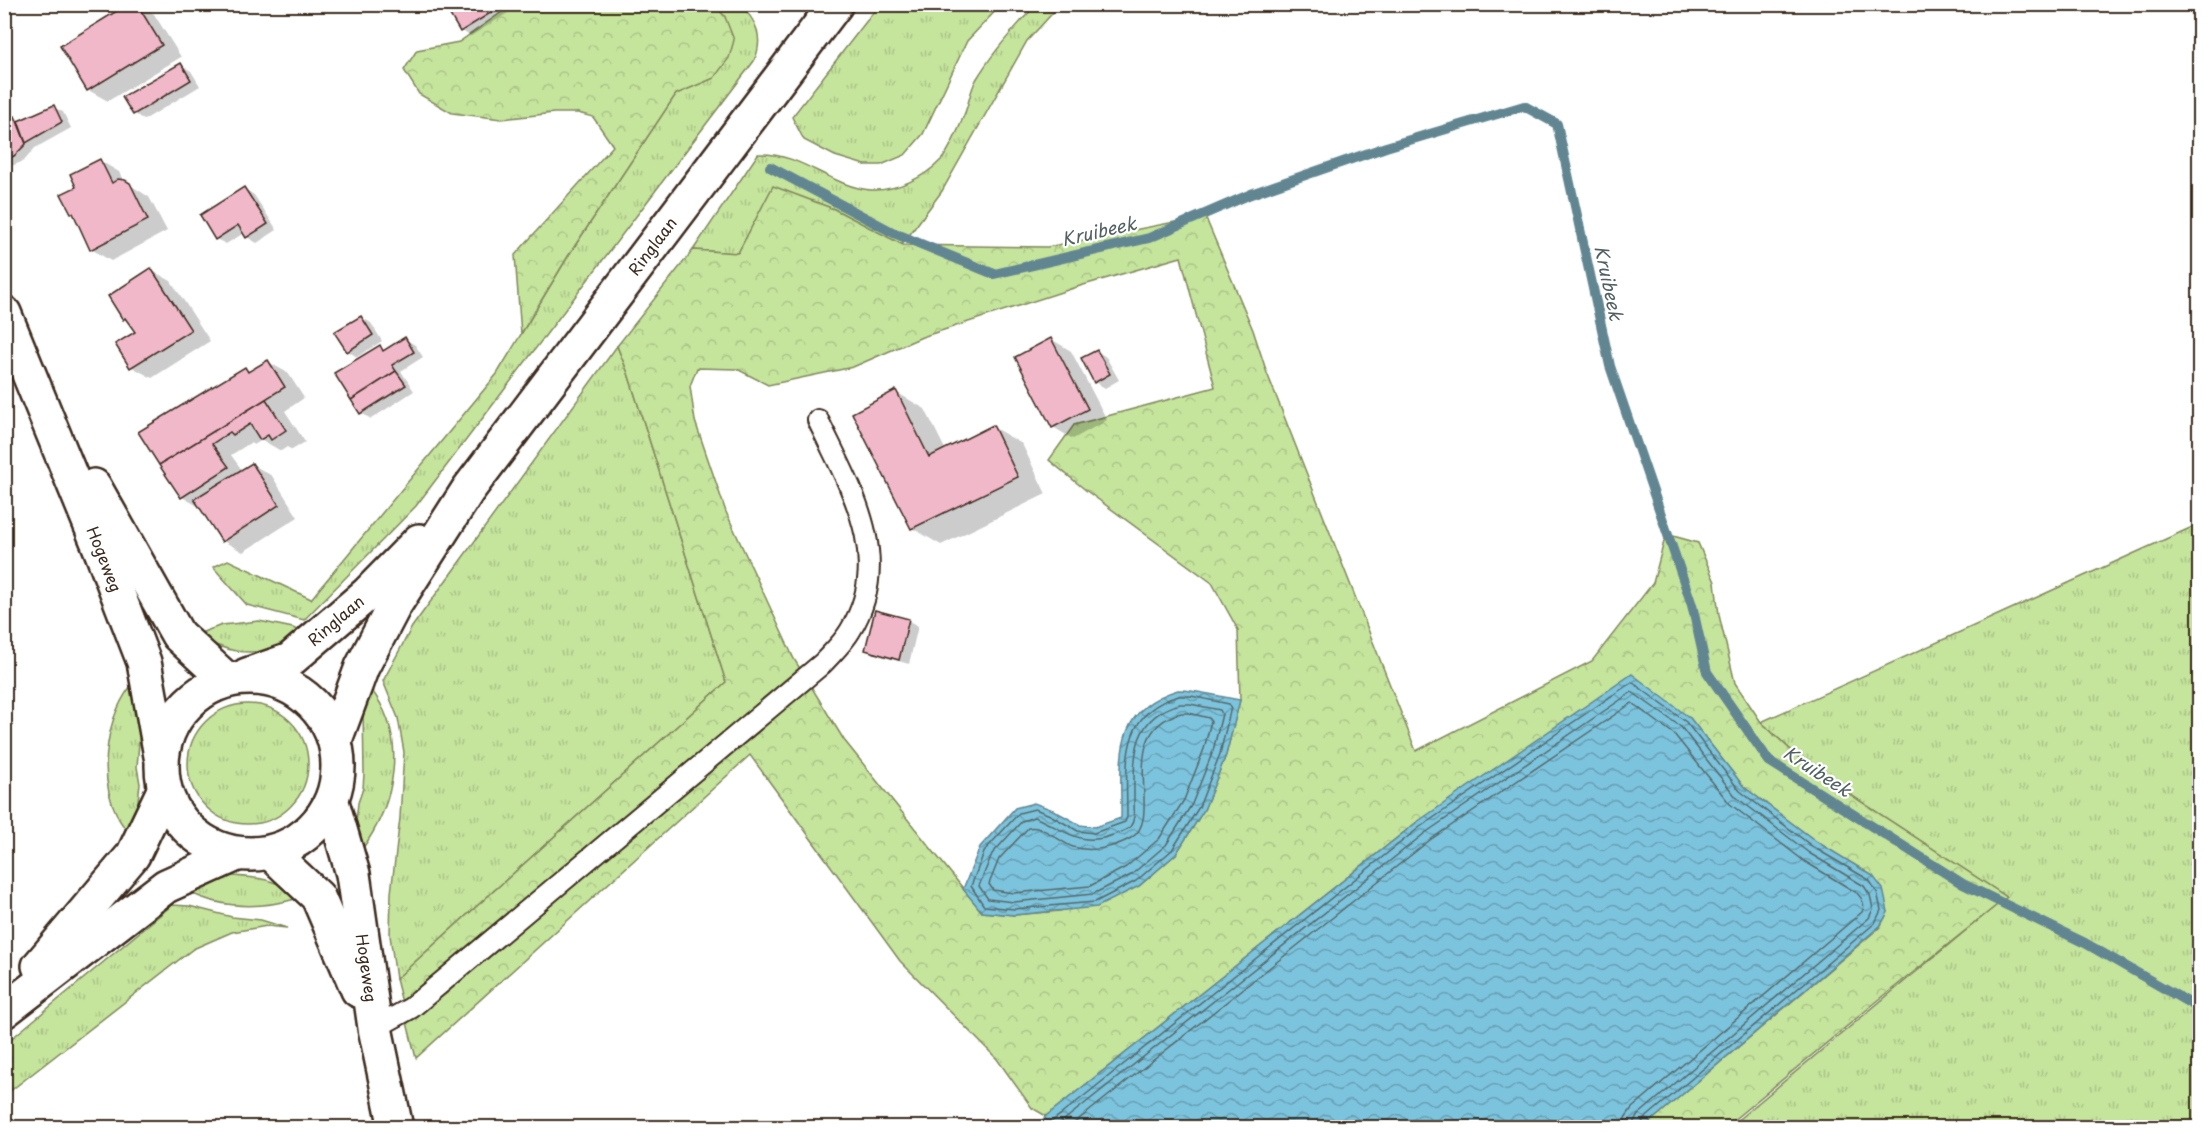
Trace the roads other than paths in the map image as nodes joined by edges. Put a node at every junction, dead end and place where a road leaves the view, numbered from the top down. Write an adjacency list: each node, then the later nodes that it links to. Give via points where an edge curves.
1 (836, 4): 5 (main road, Ringlaan)
2 (4, 313): 3 (main road, Hogeweg)
3 (27, 367): 6 (main road, Hogeweg, via 178,635); 8 (main road, Hogeweg, via 144,662)
4 (818, 420): 14 (lane, via 865,527 870,567 867,597 850,632 823,663 411,1008)
5 (468, 490): 6 (main road, Ringlaan, via 367,594 290,660); 7 (main road, Ringlaan, via 372,646)
6 (234, 679): 7 (main road, Ringlaan, via 281,682 315,705); 8 (main road, Ringlaan, via 202,691 182,708 168,732)
7 (335, 740): 10 (main road, Ringlaan, via 339,771)
8 (161, 758): 9 (main road, Ringlaan)
9 (164, 790): 12 (main road, Ringlaan, via 179,820 205,843); 13 (main road, Ringlaan, via 133,855)
10 (332, 802): 11 (main road, Ringlaan, via 317,825 296,842); 14 (main road, Hogeweg, via 353,874)
11 (271, 853): 12 (main road, Ringlaan); 14 (main road, Hogeweg, via 318,897)
12 (237, 854): 13 (main road, Ringlaan, via 166,886)
13 (4, 1009)
14 (375, 1028): 15 (main road, Hogeweg)
15 (396, 1128)

